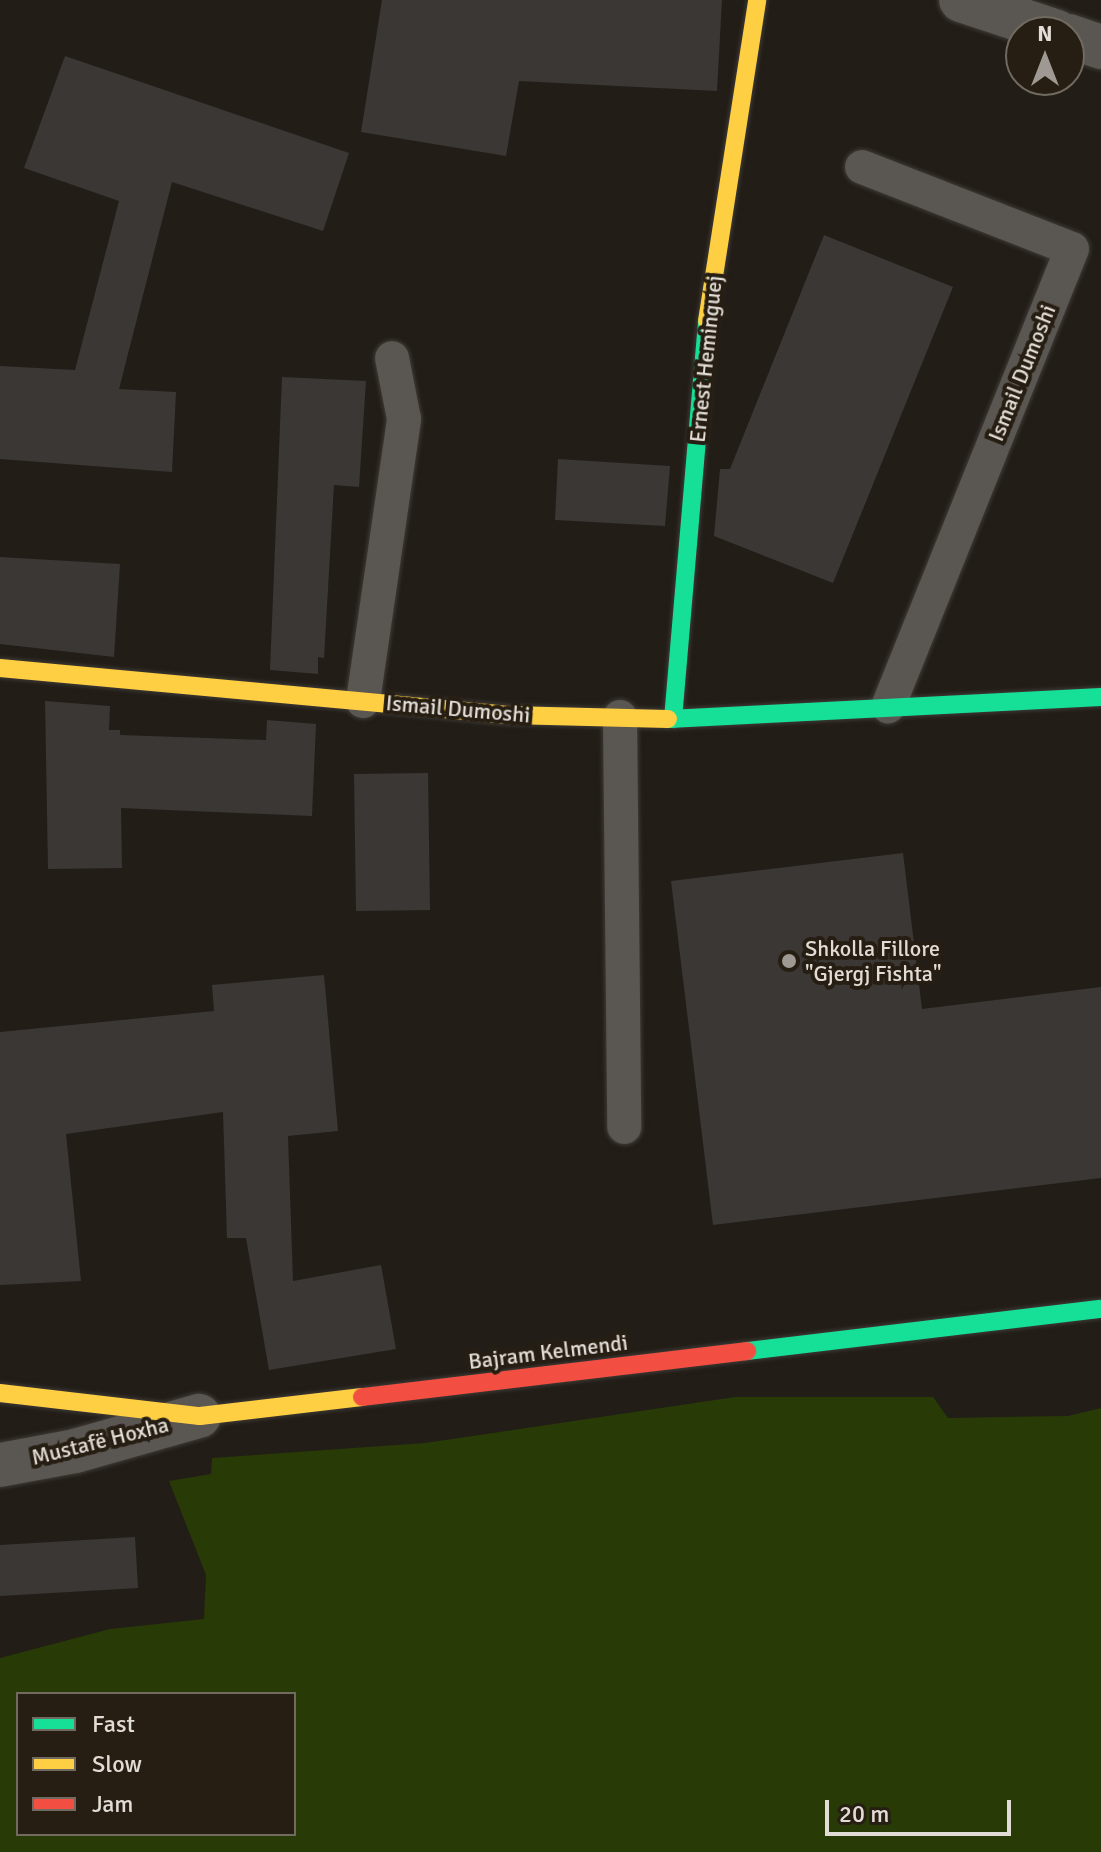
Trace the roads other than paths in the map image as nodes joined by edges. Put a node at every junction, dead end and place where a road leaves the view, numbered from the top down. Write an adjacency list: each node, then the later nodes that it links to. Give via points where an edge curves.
1 (757, 0): 11 (street, Ernest Heminguej, via 709,304)
2 (961, 0): 3 (street)
3 (1009, 16)
4 (862, 167): 9 (lane, Ismail Dumoshi, via 1072,249)
5 (392, 358): 8 (lane, Ismail Dumoshi, via 404,419)
6 (0, 668): 8 (street, Ismail Dumoshi)
7 (1101, 697): 9 (street, Ismail Dumoshi)
8 (363, 701): 10 (street, Ismail Dumoshi, via 509,715)
9 (888, 706): 11 (street, Ismail Dumoshi)
10 (620, 717): 11 (street, Ismail Dumoshi); 12 (lane)
11 (673, 719)
12 (624, 1127)
13 (1101, 1309): 15 (street, Bajram Kelmendi)
14 (0, 1393): 15 (street, Bajram Kelmendi)
15 (200, 1416): 16 (street, Mustafë Hoxha, via 75,1451)
16 (0, 1465)

